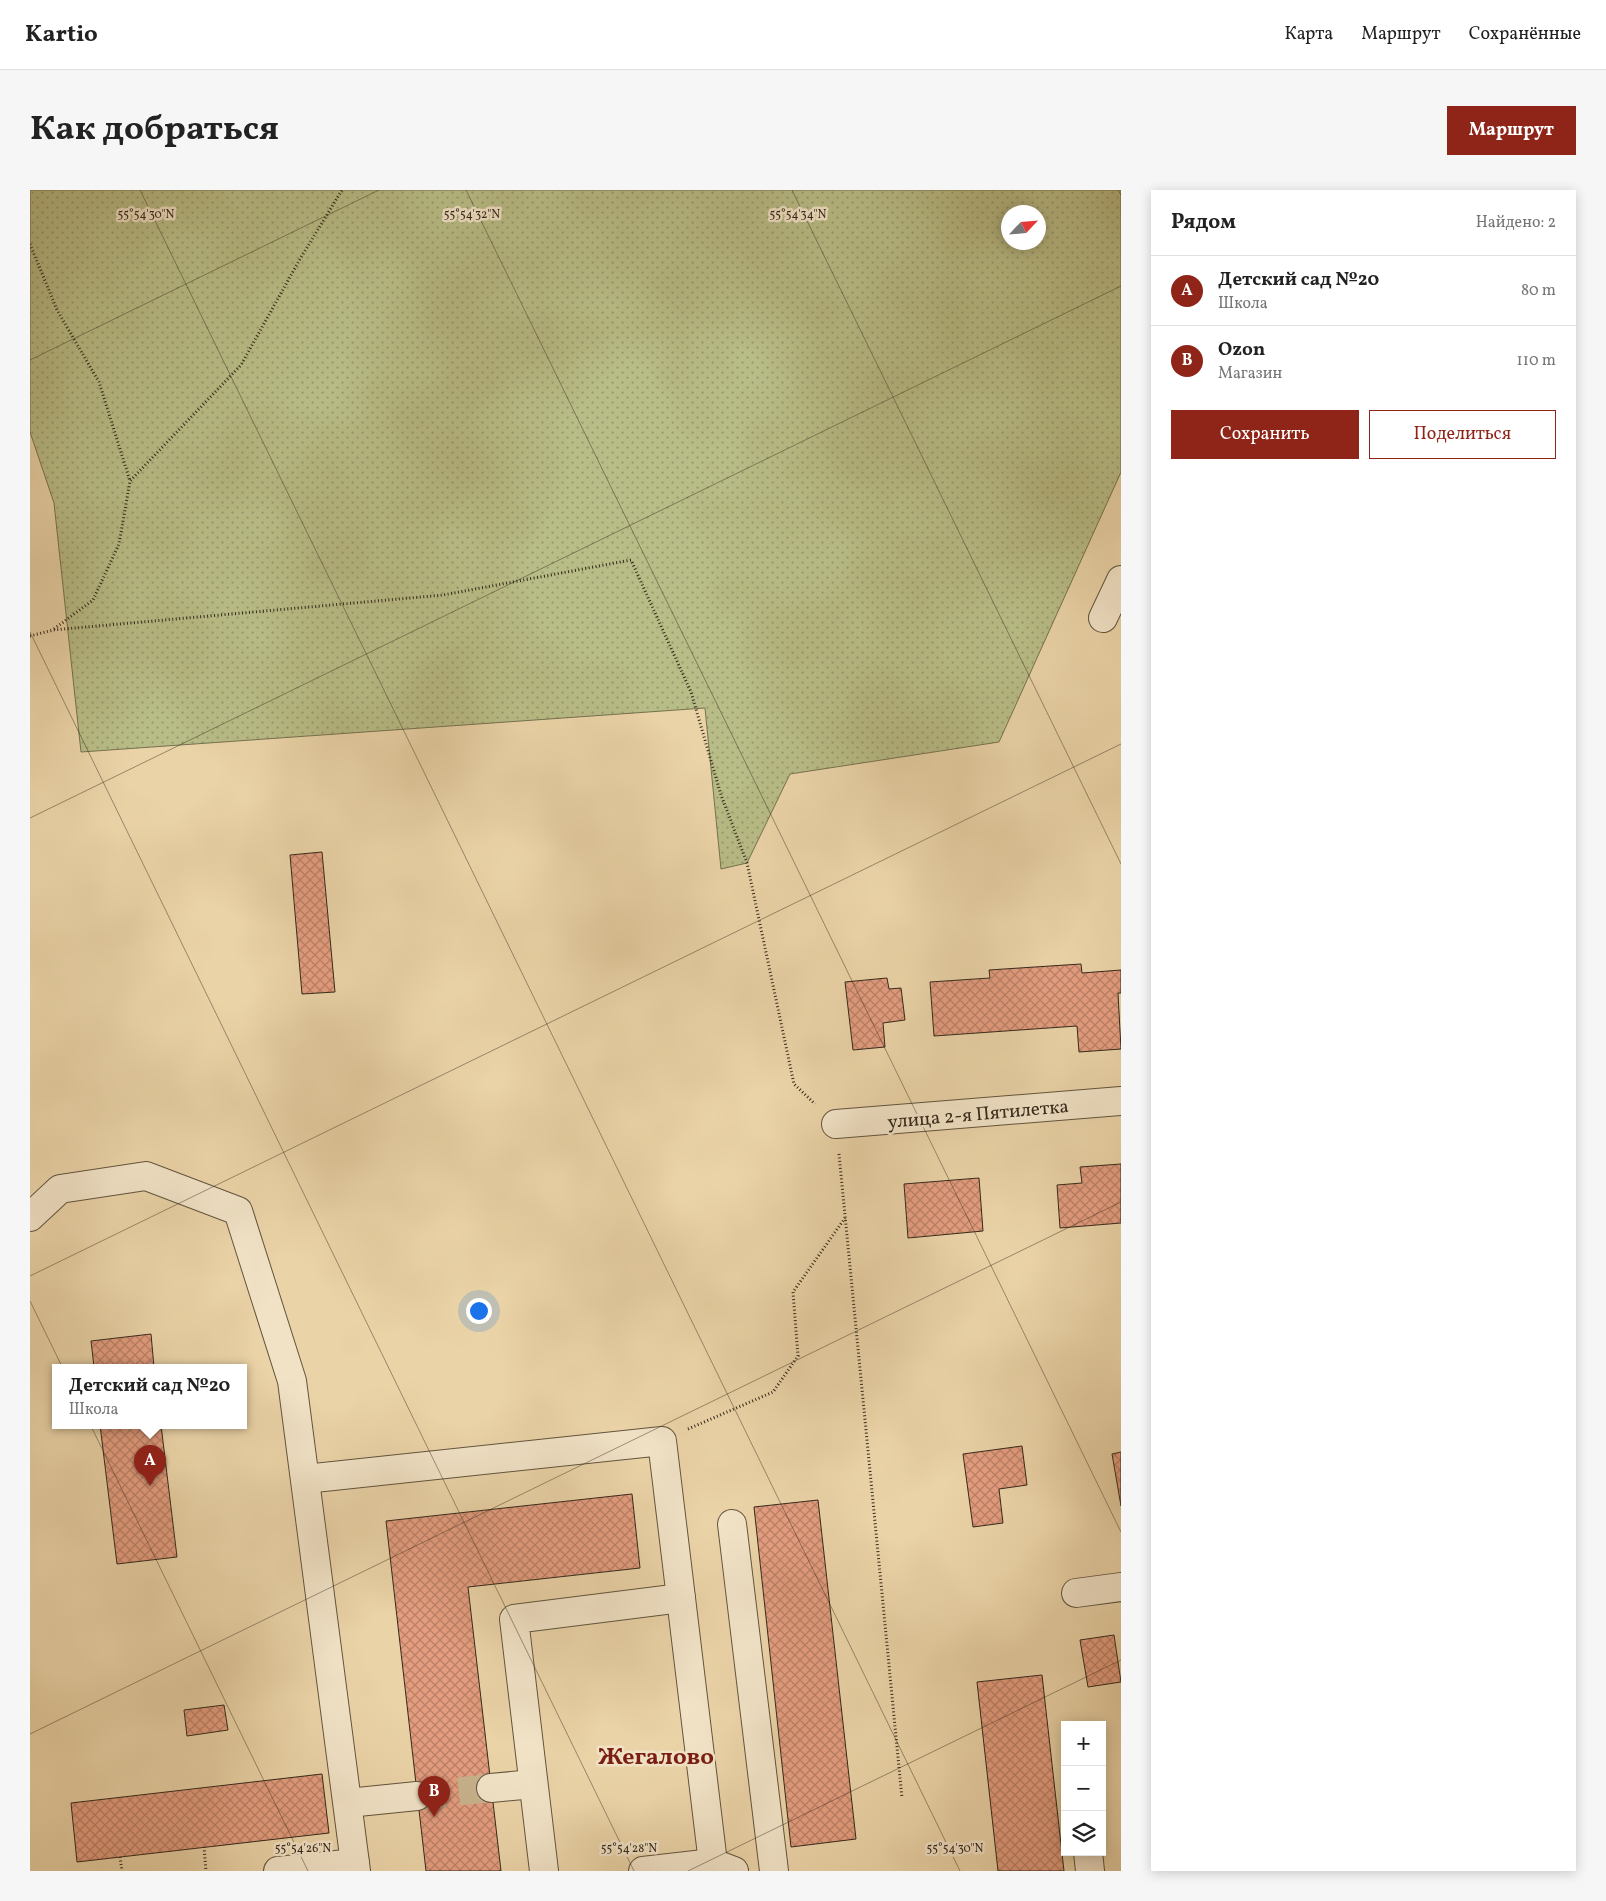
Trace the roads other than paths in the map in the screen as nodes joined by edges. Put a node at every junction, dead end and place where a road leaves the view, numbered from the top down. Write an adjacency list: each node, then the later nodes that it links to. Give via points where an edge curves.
1 (1121, 580): 2 (street)
2 (1103, 618)
3 (1121, 1101): 4 (street, улица 2-я Пятилетка)
4 (836, 1124)
5 (30, 1218): 6 (street, via 60,1189 146,1176 238,1211 292,1381)
6 (305, 1479): 10 (street, via 662,1441); 14 (street)
7 (732, 1524): 21 (street)
8 (1121, 1588): 9 (street)
9 (1076, 1593)
10 (681, 1598): 11 (street, via 514,1619); 17 (street)
11 (533, 1784): 12 (street); 19 (street)
12 (491, 1788)
13 (417, 1796): 14 (street)
14 (348, 1803): 16 (street)
15 (1088, 1856): 22 (street)
16 (355, 1867): 18 (street)
17 (723, 1867): 20 (street)
18 (278, 1871)
19 (544, 1871)
20 (642, 1871)
21 (774, 1871)
22 (1090, 1871)

